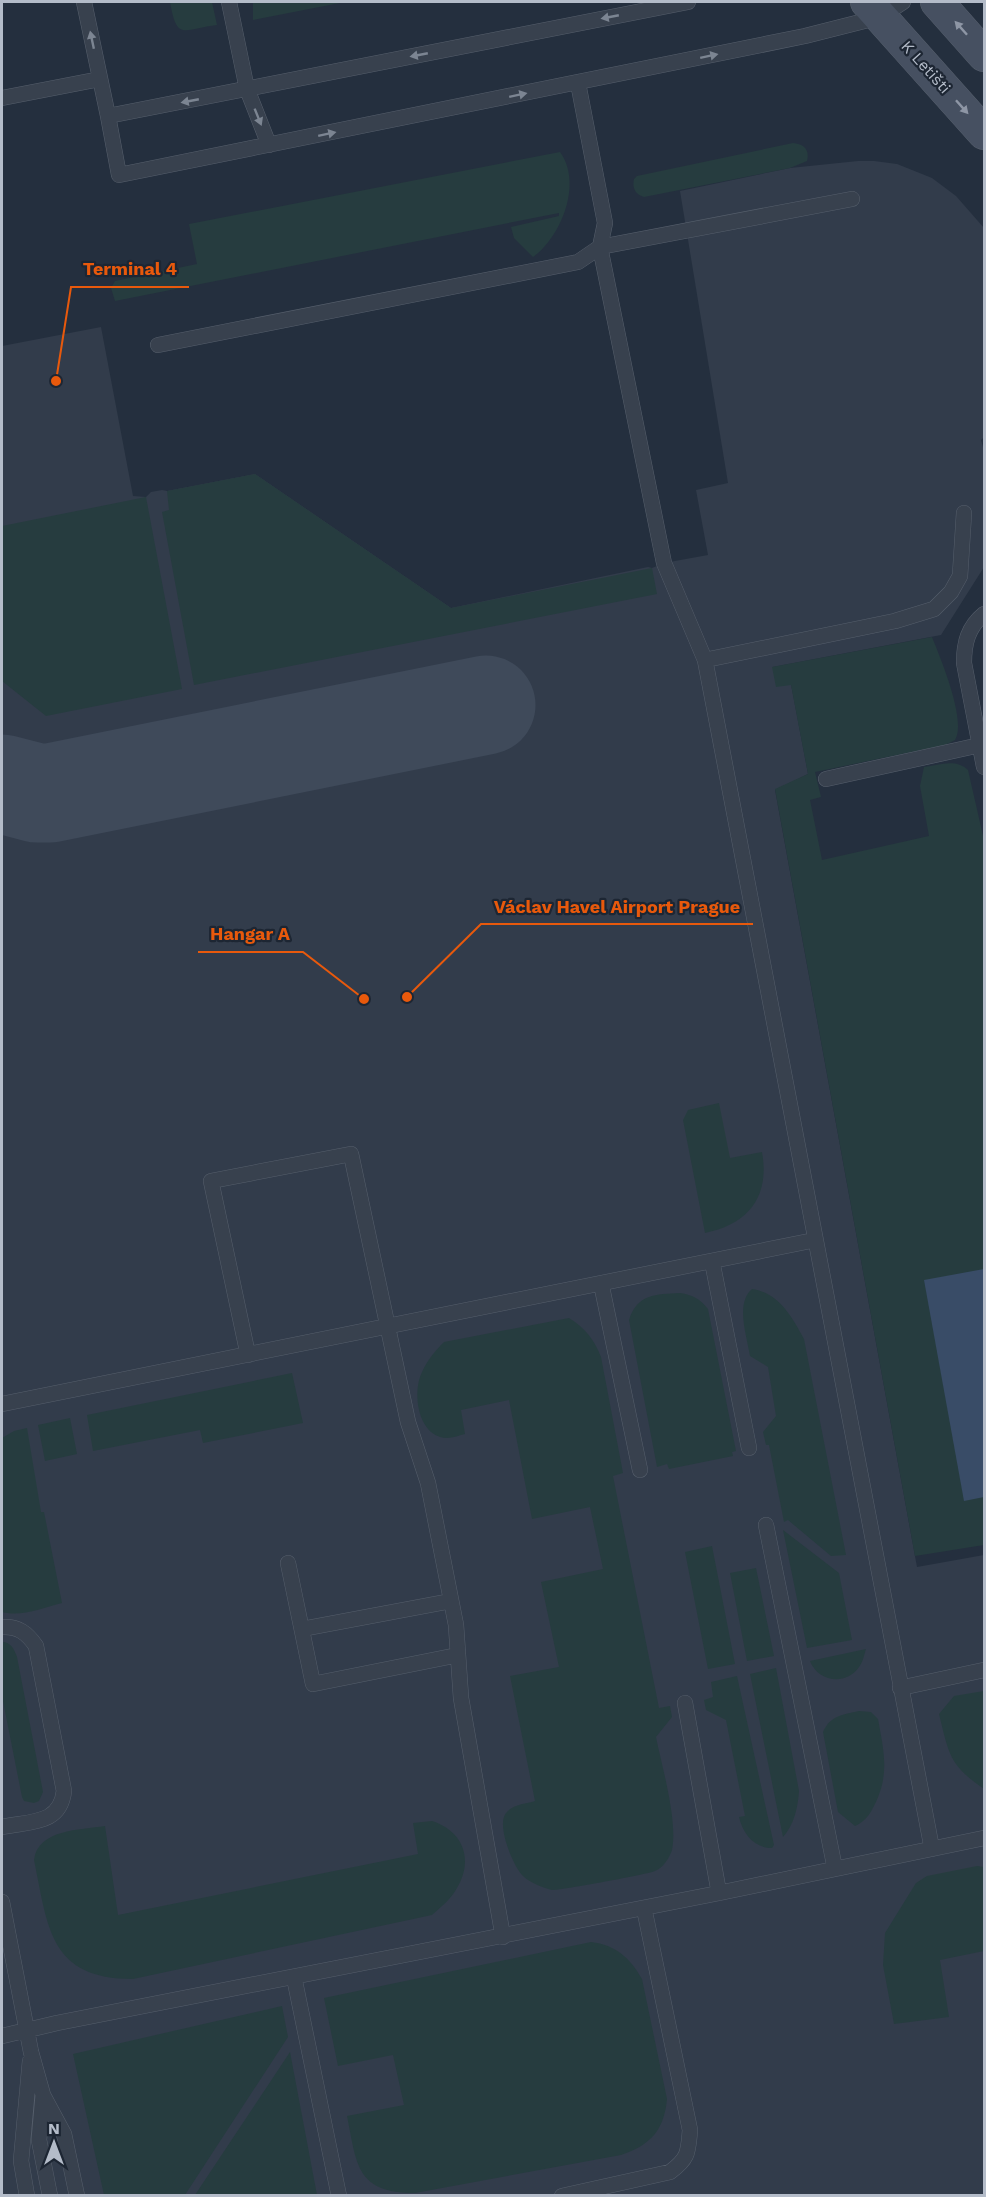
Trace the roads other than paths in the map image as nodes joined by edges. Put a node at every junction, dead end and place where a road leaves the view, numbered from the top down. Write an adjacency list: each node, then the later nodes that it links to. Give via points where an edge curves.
1 (84, 2): 9 (lane, one-way to 1)
2 (229, 2): 7 (lane)
3 (242, 2): 7 (lane)
4 (688, 2): 11 (lane, one-way to 11)
5 (937, 2): 8 (main road, one-way to 5)
6 (883, 7): 10 (lane, one-way to 6, via 805,36); 14 (main road, K Letišti, one-way to 14)
7 (235, 25): 11 (lane)
8 (984, 56)
9 (100, 79): 12 (lane); 13 (lane)
10 (578, 83): 15 (lane, one-way to 10); 17 (lane, via 605,223)
11 (247, 89): 13 (lane, one-way to 13); 15 (lane, one-way to 15)
12 (2, 98)
13 (108, 116): 15 (lane, via 119,175)
14 (984, 133)
15 (269, 145)
16 (852, 199): 17 (lane)
17 (600, 247): 18 (lane, via 578,262); 21 (lane, via 664,564)
18 (158, 345)
19 (964, 513): 21 (lane, via 960,576 934,609 895,621)
20 (984, 614): 22 (lane, via 967,635 964,648)
21 (705, 660): 25 (lane)
22 (980, 745): 23 (lane); 24 (lane)
23 (984, 766)
24 (826, 779)
25 (815, 1240): 26 (lane); 40 (lane)
26 (712, 1261): 27 (lane); 31 (lane)
27 (601, 1283): 28 (lane); 32 (lane)
28 (387, 1326): 29 (lane); 29 (lane, via 351,1154 212,1181); 35 (lane, via 408,1422 428,1483)
29 (248, 1355): 30 (lane)
30 (2, 1404)
31 (749, 1448)
32 (640, 1470)
33 (766, 1525): 45 (lane)
34 (288, 1563): 37 (lane)
35 (452, 1601): 37 (lane); 38 (lane)
36 (2, 1627): 42 (lane, via 28,1634 36,1646 64,1791 63,1802 51,1817)
37 (302, 1629): 38 (lane, via 313,1684)
38 (458, 1655): 49 (lane, via 461,1698)
39 (984, 1670): 40 (lane)
40 (900, 1688): 44 (lane)
41 (685, 1703): 46 (lane)
42 (2, 1827)
43 (984, 1838): 44 (lane)
44 (932, 1849): 45 (lane)
45 (835, 1869): 46 (lane)
46 (719, 1893): 48 (lane)
47 (2, 1902): 51 (lane)
48 (644, 1908): 49 (lane); 59 (lane, via 690,2130 688,2146 683,2162 670,2172)
49 (502, 1937): 50 (lane)
50 (294, 1977): 51 (lane); 58 (lane)
51 (26, 2030): 52 (lane); 53 (lane)
52 (2, 2036)
53 (31, 2052): 54 (lane); 55 (lane, via 21,2161)
54 (44, 2096): 56 (lane, via 39,2140); 57 (lane, via 64,2134)
55 (27, 2196)
56 (50, 2196)
57 (77, 2196)
58 (339, 2196)
59 (562, 2196)

